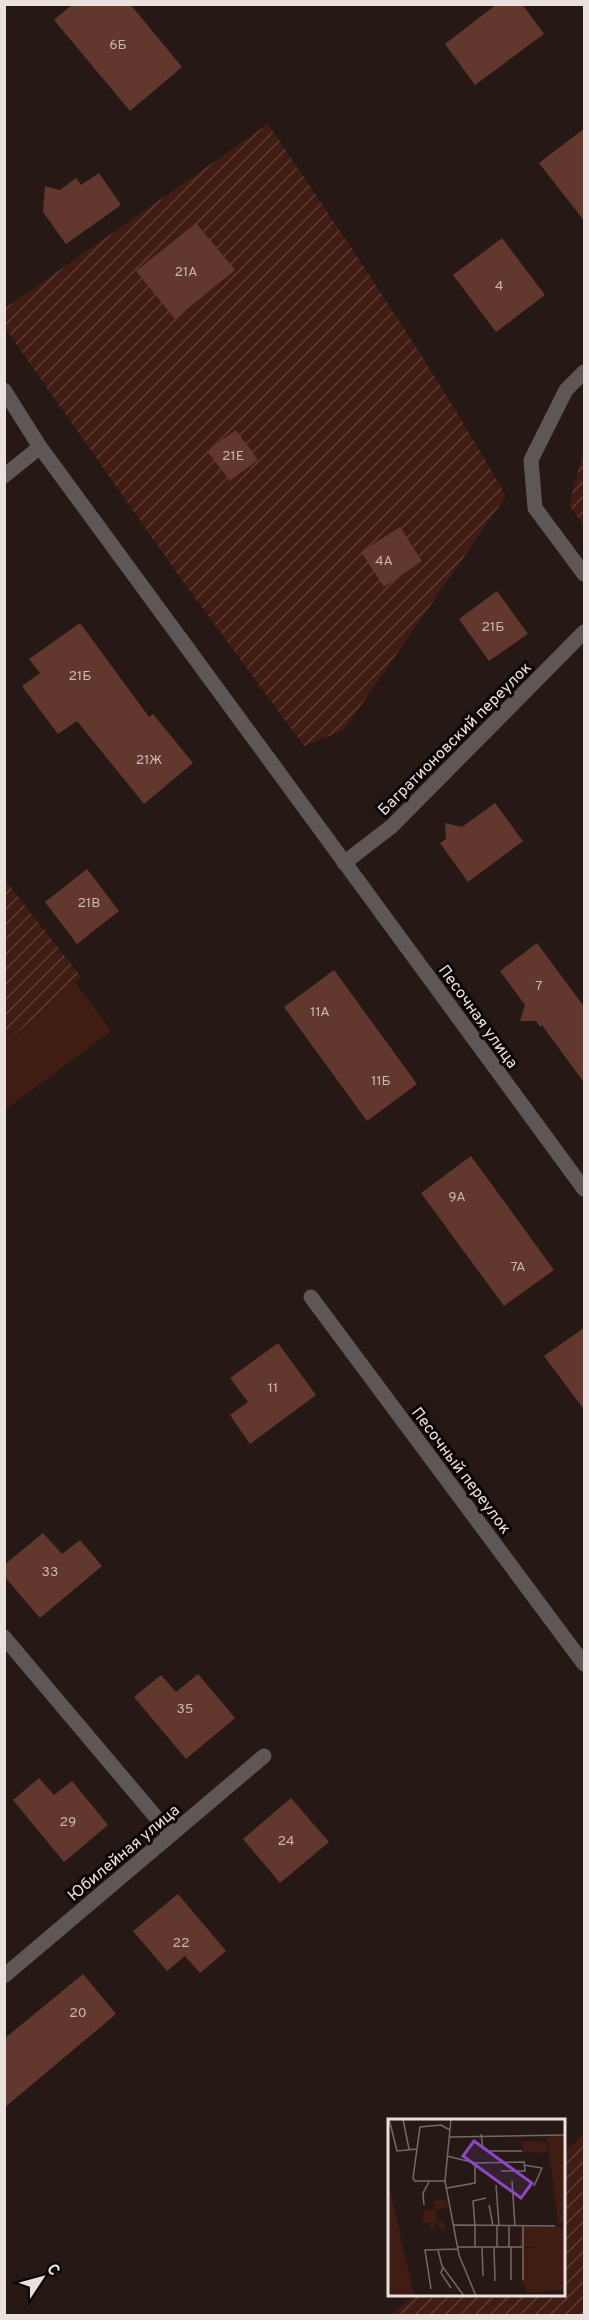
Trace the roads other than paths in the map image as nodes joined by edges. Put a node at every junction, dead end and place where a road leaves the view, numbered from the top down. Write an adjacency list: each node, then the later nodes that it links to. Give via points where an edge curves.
1 (585, 372): 5 (street, via 566,390 531,460 535,507)
2 (4, 390): 3 (street, Песочная улица)
3 (40, 447): 4 (street); 7 (street, Песочная улица)
4 (4, 476)
5 (585, 574)
6 (585, 632): 7 (street, Багратионовский переулок, via 392,826)
7 (344, 863): 8 (street, Песочная улица)
8 (585, 1189)
9 (312, 1298): 11 (street, Песочный переулок)
10 (4, 1637): 13 (street)
11 (585, 1664)
12 (264, 1755): 13 (street, Юбилейная улица)
13 (171, 1835): 14 (street, Юбилейная улица)
14 (4, 1976)

